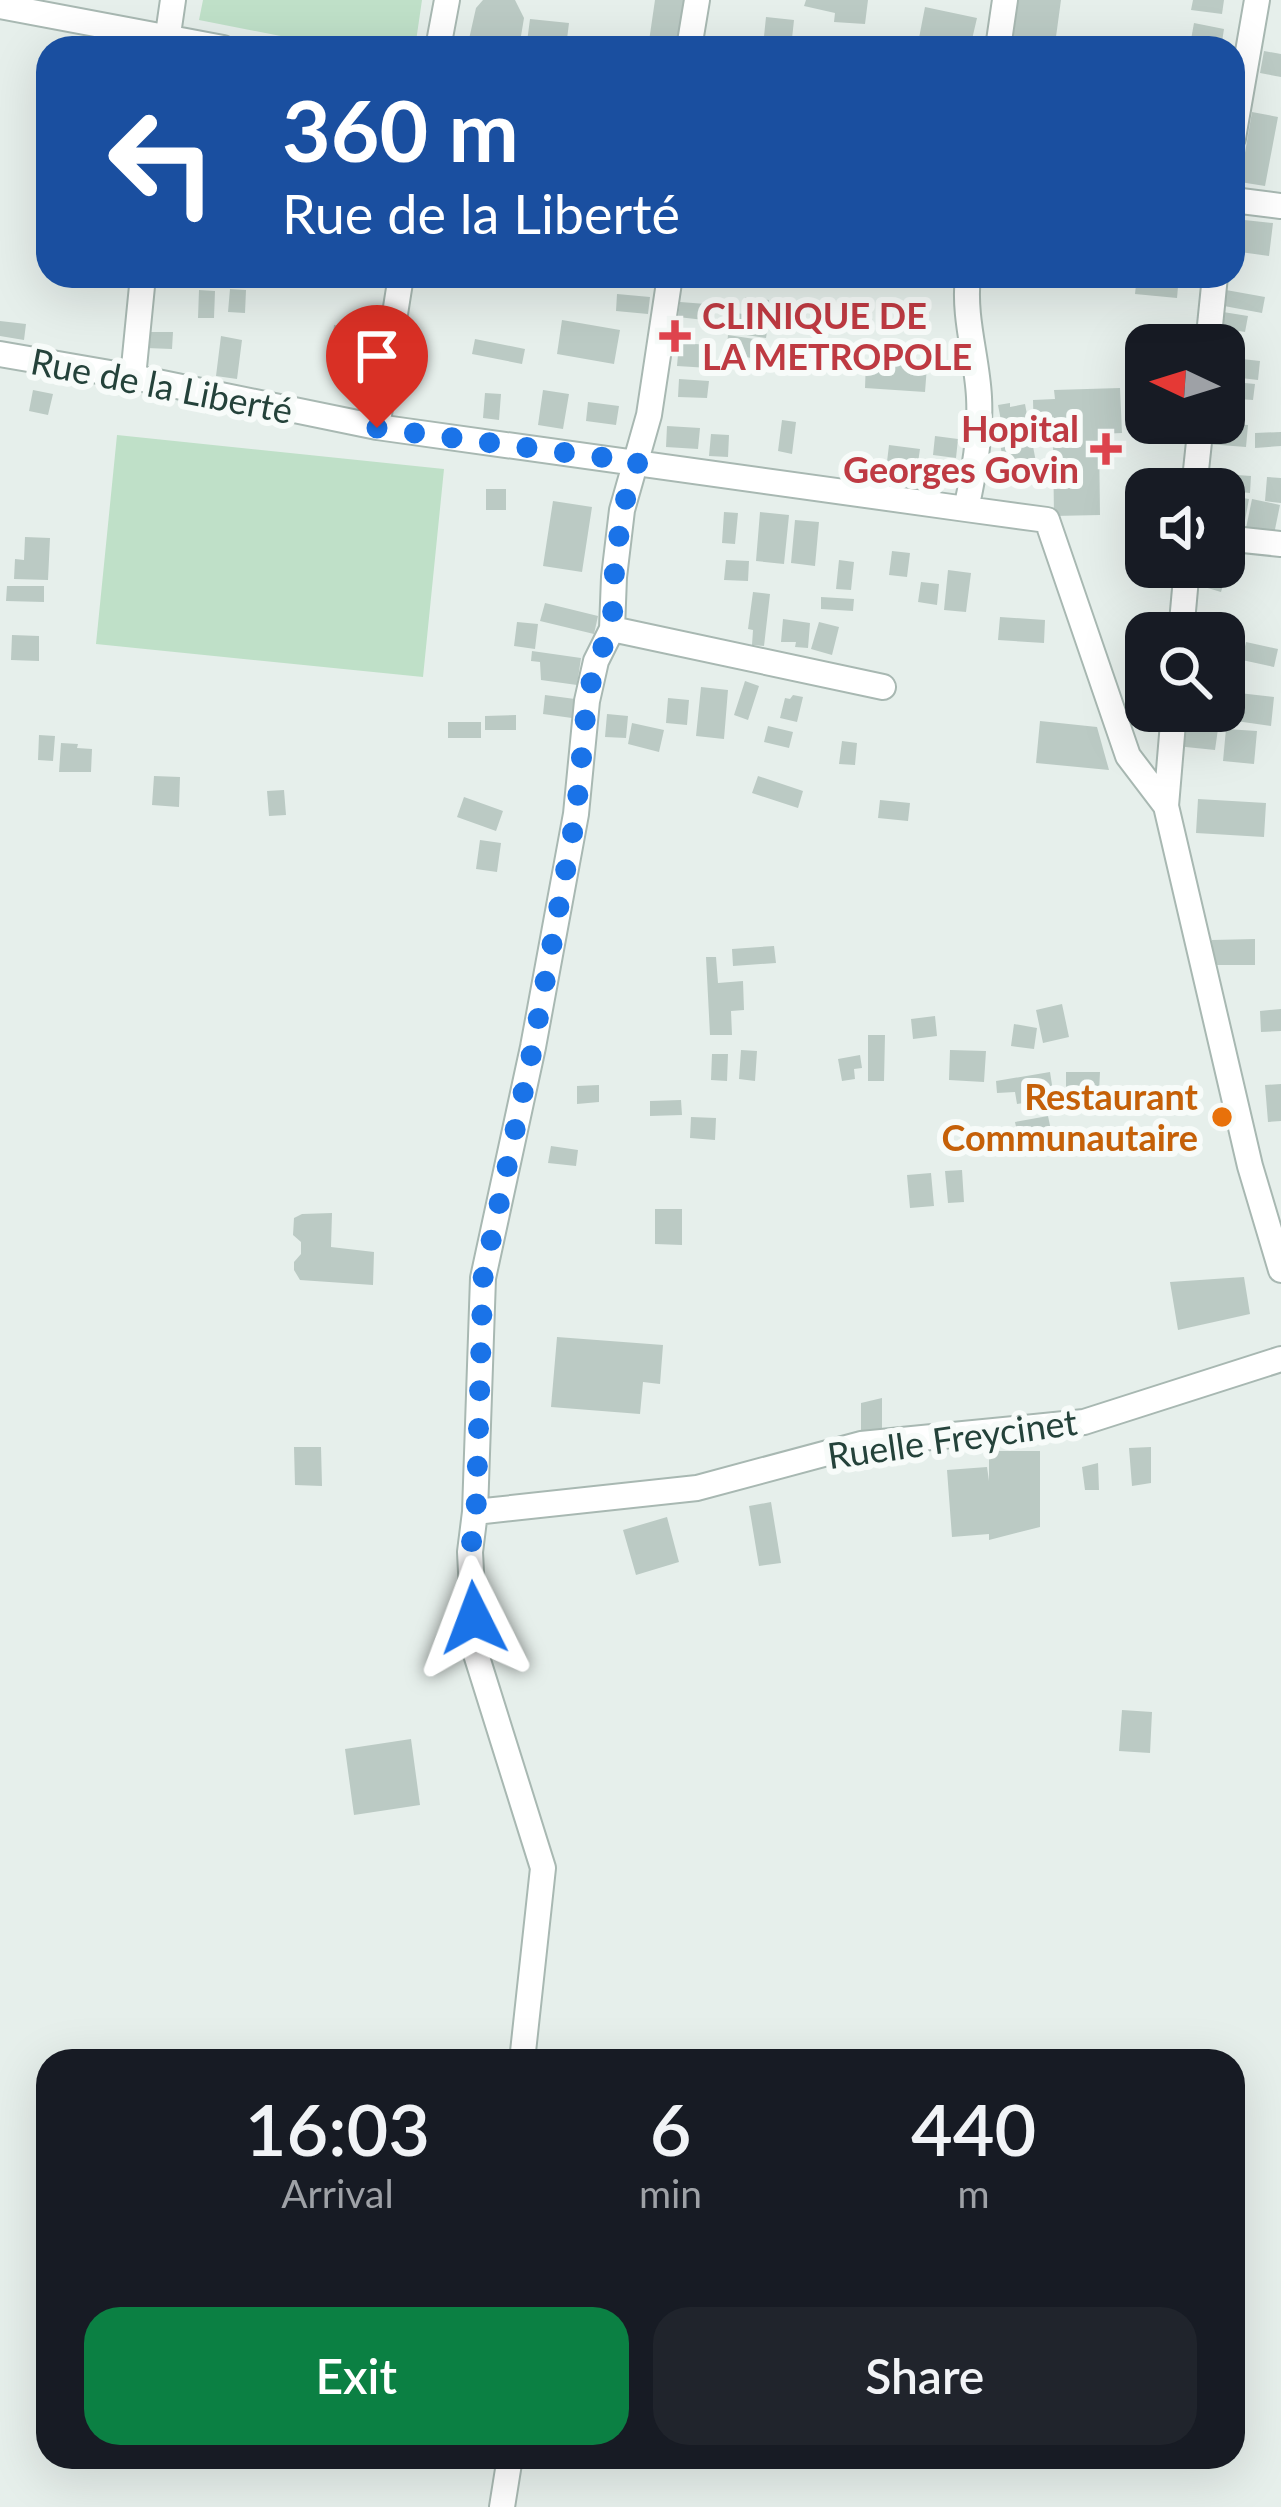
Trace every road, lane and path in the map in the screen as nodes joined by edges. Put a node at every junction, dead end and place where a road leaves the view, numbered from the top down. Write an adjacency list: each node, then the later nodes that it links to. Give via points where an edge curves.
1 (172, 0): 8 (street)
2 (447, 0): 9 (street)
3 (697, 0): 10 (street)
4 (1005, 0): 11 (street)
5 (1257, 0): 12 (street)
6 (0, 6): 7 (street)
7 (138, 36)
8 (167, 36)
9 (440, 36)
10 (691, 36)
11 (1000, 36)
12 (1245, 69)
13 (1245, 202): 14 (street)
14 (1281, 206)
15 (142, 288): 22 (street)
16 (399, 288): 23 (street)
17 (668, 288): 24 (street)
18 (967, 288): 25 (street, via 979,398)
19 (1214, 288): 20 (street)
20 (1210, 324)
21 (0, 354): 22 (street, Rue de la Liberté)
22 (133, 377): 23 (street, Rue de la Liberté)
23 (377, 428): 24 (street, Rue de la Liberté)
24 (638, 462): 25 (street, Rue de la Liberté); 28 (street, via 622,510)
25 (966, 509): 31 (street, Rue de la Liberté, via 1047,520 1128,756)
26 (1245, 540): 27 (street)
27 (1281, 544)
28 (612, 629): 29 (street); 34 (street, via 587,701 576,814 483,1278)
29 (883, 687)
30 (1172, 732): 31 (street)
31 (1166, 806): 32 (street)
32 (1281, 1270)
33 (1281, 1359): 34 (street, Ruelle Freycinet, via 1084,1422 861,1444 697,1488)
34 (476, 1512): 35 (street, via 476,1651 543,1868)
35 (523, 2049)
36 (508, 2469): 37 (street)
37 (502, 2507)

